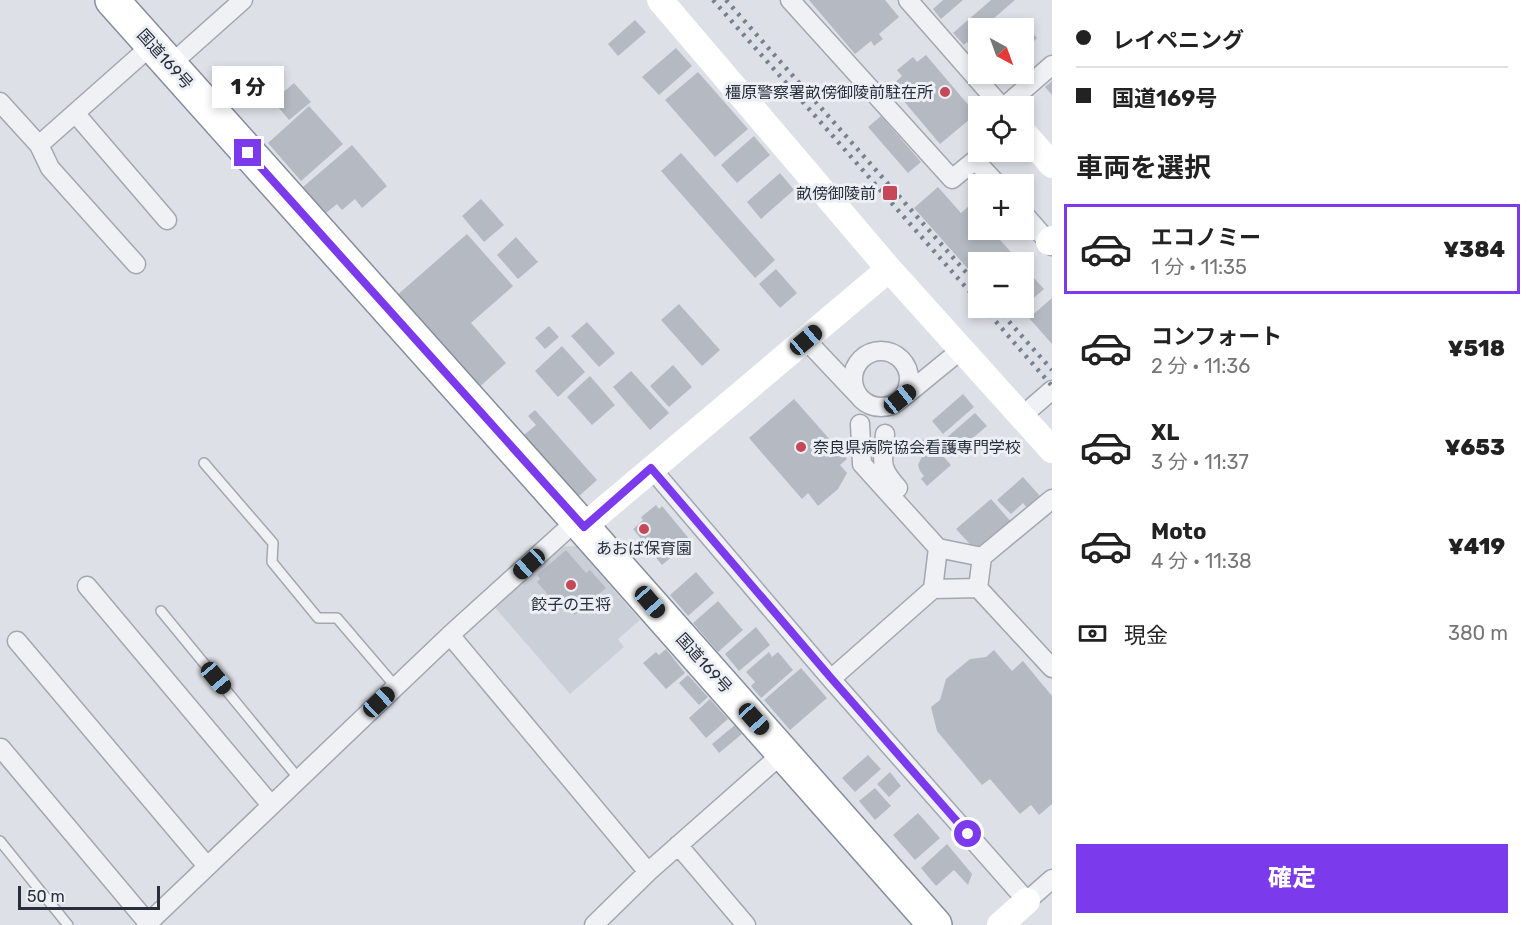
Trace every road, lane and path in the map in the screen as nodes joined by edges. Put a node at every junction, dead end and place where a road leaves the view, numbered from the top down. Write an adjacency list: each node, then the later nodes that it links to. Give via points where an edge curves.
1 (112, 0): 6 (highway, 国道169号)
2 (243, 0): 6 (street)
3 (660, 0): 20 (street)
4 (790, 0): 14 (street, via 952,180)
5 (908, 0): 8 (street)
6 (161, 55): 11 (street); 33 (highway, 国道169号)
7 (1052, 65): 9 (street)
8 (994, 96)
9 (1015, 96)
10 (0, 102): 12 (street)
11 (75, 113): 12 (street); 16 (street)
12 (39, 145): 19 (street, via 50,168)
13 (1034, 145): 15 (street)
14 (973, 162)
15 (1052, 165)
16 (166, 220)
17 (1034, 224): 18 (street)
18 (1051, 242)
19 (136, 264)
20 (889, 269): 21 (street); 22 (street)
21 (806, 340): 24 (street); 31 (street)
22 (962, 349): 25 (street); 26 (street)
23 (1052, 390): 26 (street)
24 (858, 395): 25 (street, via 864,402 883,407); 25 (street, via 853,379 859,362 882,351 898,357 908,372 906,391)
25 (900, 399)
26 (1022, 416): 29 (street)
27 (860, 424): 34 (street, via 862,464)
28 (885, 434): 34 (street, via 885,474)
29 (1052, 450)
30 (204, 463): 44 (lane, via 273,543 272,562 318,618 337,618)
31 (651, 468): 33 (street); 43 (street)
32 (1052, 499): 35 (street)
33 (580, 524): 40 (street); 46 (highway, 国道169号)
34 (945, 549): 35 (street); 38 (street)
35 (982, 557): 37 (street)
36 (87, 586): 48 (street)
37 (978, 588): 38 (street); 42 (street)
38 (933, 589): 43 (street)
39 (160, 611): 47 (lane)
40 (450, 635): 44 (street); 52 (street)
41 (17, 641): 51 (street)
42 (1052, 668)
43 (831, 678): 54 (street)
44 (396, 687): 47 (street)
45 (1, 748): 55 (street)
46 (784, 752): 50 (street); 59 (highway, 国道169号)
47 (299, 779): 48 (street)
48 (271, 805): 51 (street)
49 (0, 841): 56 (lane)
50 (678, 845): 52 (street); 58 (street)
51 (207, 866): 55 (street)
52 (648, 872): 57 (street)
53 (1052, 879): 54 (street)
54 (1027, 901): 60 (street)
55 (147, 924)
56 (68, 925)
57 (594, 925)
58 (746, 925)
59 (935, 925)
60 (1000, 925)

